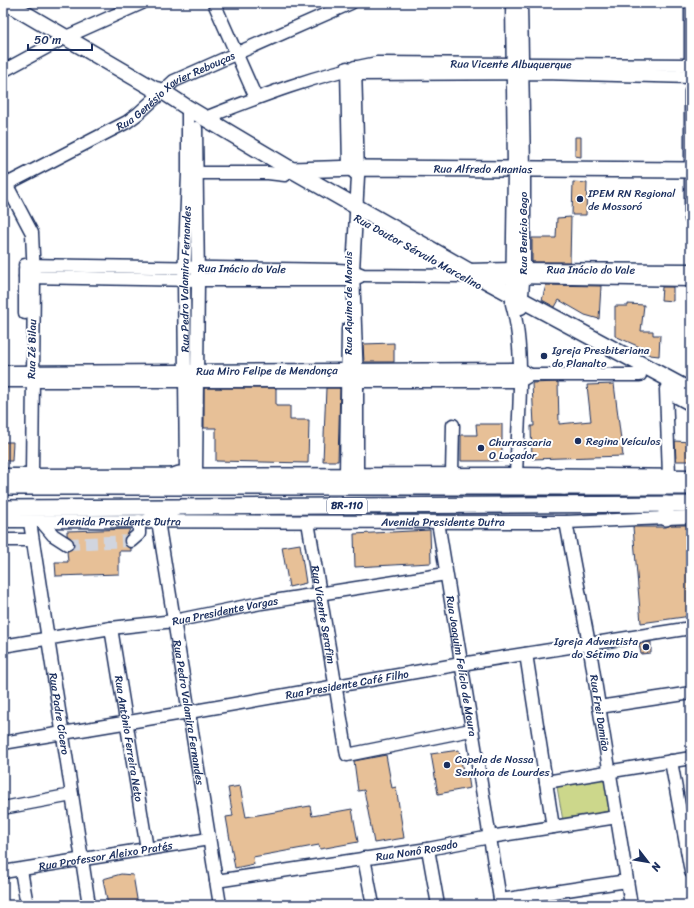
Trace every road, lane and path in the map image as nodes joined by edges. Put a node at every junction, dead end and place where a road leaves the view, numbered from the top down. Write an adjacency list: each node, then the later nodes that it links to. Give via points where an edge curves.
1 (7, 3): 9 (main road, Rua Doutor Sérvulo Marcelino)
2 (142, 3): 9 (street)
3 (214, 3): 10 (street)
4 (351, 3): 10 (street, Rua Genésio Xavier Rebouças)
5 (512, 3): 8 (street, Rua Benício Gago)
6 (521, 3): 8 (street, Rua Benício Gago)
7 (691, 3): 11 (street)
8 (517, 19): 12 (street, Rua Benício Gago)
9 (66, 37): 13 (street); 18 (main road, Rua Doutor Sérvulo Marcelino)
10 (235, 54): 18 (street, Rua Genésio Xavier Rebouças, via 174,81); 19 (street)
11 (691, 65): 12 (street, Rua Vicente Albuquerque); 15 (street)
12 (517, 68): 14 (street, Rua Vicente Albuquerque); 16 (street, Rua Vicente Albuquerque); 22 (street, Rua Benício Gago)
13 (3, 71)
14 (351, 71): 19 (street, Rua Vicente Albuquerque, via 333,74); 21 (street, Rua Aquino de Morais)
15 (691, 71)
16 (691, 77)
17 (691, 91): 25 (street)
18 (158, 92): 20 (main road, Rua Doutor Sérvulo Marcelino); 26 (street, Rua Genésio Xavier Rebouças, via 127,122)
19 (256, 98): 20 (street, Rua Vicente Albuquerque)
20 (194, 116): 23 (street, Rua Pedro Valamira Fernandes); 24 (main road, Rua Doutor Sérvulo Marcelino)
21 (355, 170): 22 (main road, Rua Alfredo Ananias); 24 (main road, Rua Alfredo Ananias); 27 (street, Rua Aquino de Morais)
22 (519, 172): 25 (main road, Rua Alfredo Ananias); 34 (street, Rua Benício Gago)
23 (193, 173): 24 (street); 29 (street, Rua Pedro Valamira Fernandes); 30 (street, Rua Pedro Valamira Fernandes)
24 (284, 173): 27 (main road, Rua Doutor Sérvulo Marcelino)
25 (691, 174): 28 (street)
26 (4, 182): 32 (street, Rua Zé Bilau, via 32,233)
27 (354, 213): 33 (main road, Rua Doutor Sérvulo Marcelino); 35 (street, Rua Aquino de Morais)
28 (691, 218)
29 (198, 267): 30 (street, Rua Inácio do Vale); 35 (street, Rua Inácio do Vale); 38 (street, Rua Pedro Valamira Fernandes)
30 (185, 268): 32 (street, Rua Inácio do Vale); 37 (street, Rua Pedro Valamira Fernandes)
31 (691, 270): 34 (street, Rua Inácio do Vale)
32 (29, 271): 37 (street, Rua Inácio do Vale); 48 (street, Rua Zé Bilau)
33 (465, 273): 34 (street, Rua Inácio do Vale); 35 (street, Rua Inácio do Vale); 36 (main road, Rua Doutor Sérvulo Marcelino); 40 (main road, Rua Doutor Sérvulo Marcelino)
34 (518, 273): 36 (street, Rua Inácio do Vale); 39 (street, Rua Inácio do Vale); 40 (street, Rua Benício Gago)
35 (352, 275): 38 (street, Rua Inácio do Vale); 47 (street, Rua Aquino de Morais)
36 (483, 279): 40 (main road, Rua Doutor Sérvulo Marcelino)
37 (184, 280): 38 (street, Rua Inácio do Vale); 41 (street, Rua Pedro Valamira Fernandes)
38 (198, 280): 42 (street, Rua Pedro Valamira Fernandes)
39 (691, 280)
40 (516, 305): 45 (street, Rua Benício Gago); 46 (main road, Rua Doutor Sérvulo Marcelino); 51 (main road, Rua Doutor Sérvulo Marcelino)
41 (185, 318): 42 (street); 44 (street, Rua Pedro Valamira Fernandes)
42 (198, 318): 44 (street, Rua Pedro Valamira Fernandes)
43 (3, 372): 48 (street, Rua Miro Felipe de Mendonça)
44 (191, 375): 47 (street, Rua Miro Felipe de Mendonça); 48 (street, Rua Miro Felipe de Mendonça); 54 (street, Rua Pedro Valamira Fernandes)
45 (523, 375): 46 (street, Rua Miro Felipe de Mendonça); 47 (street, Rua Miro Felipe de Mendonça); 57 (street, Rua Benício Gago)
46 (640, 375): 50 (main road, Rua Doutor Sérvulo Marcelino)
47 (352, 376): 55 (street, Rua Aquino de Morais)
48 (28, 377): 49 (street, Rua Miro Felipe de Mendonça); 59 (street, Rua Zé Bilau)
49 (3, 381)
50 (666, 389): 52 (main road, Rua Doutor Sérvulo Marcelino); 61 (street)
51 (691, 391)
52 (691, 403)
53 (453, 424): 56 (street)
54 (187, 474): 55 (street); 59 (street); 64 (main road)
55 (352, 474): 56 (street)
56 (452, 474): 57 (street)
57 (516, 474): 60 (street)
58 (3, 475): 59 (street)
59 (29, 475)
60 (548, 475): 61 (street); 65 (main road)
61 (669, 476): 62 (street)
62 (691, 476)
63 (3, 487): 64 (main road, BR-110)
64 (142, 487): 65 (main road, BR-110)
65 (564, 487): 66 (main road, BR-110)
66 (691, 487)
67 (691, 504): 70 (main road, Avenida Presidente Dutra / BR-110)
68 (178, 507): 69 (main road, Avenida Presidente Dutra / BR-110); 70 (main road, Avenida Presidente Dutra / BR-110); 73 (main road)
69 (3, 508)
70 (666, 511): 71 (street, Avenida Presidente Dutra); 77 (street, Avenida Presidente Dutra)
71 (691, 517)
72 (3, 521): 74 (street, Avenida Presidente Dutra)
73 (149, 521): 74 (street, Avenida Presidente Dutra); 75 (street, Avenida Presidente Dutra); 80 (street); 84 (street, Rua Pedro Valamira Fernandes)
74 (36, 522): 79 (street, Rua Padre Cícero); 81 (street)
75 (308, 522): 76 (street, Avenida Presidente Dutra); 83 (street, Rua Vicente Serafim)
76 (438, 522): 77 (street, Avenida Presidente Dutra); 82 (street, Rua Joaquim Felício de Moura)
77 (566, 522): 88 (street, Rua Frei Damião)
78 (3, 540): 79 (street)
79 (32, 540): 87 (street, Rua Padre Cícero)
80 (131, 541)
81 (67, 544)
82 (446, 574): 83 (street, Rua Presidente Vargas); 91 (street, Rua Joaquim Felício de Moura)
83 (320, 594): 84 (street, Rua Presidente Vargas); 92 (street, Rua Vicente Serafim)
84 (174, 621): 85 (street, Rua Presidente Vargas); 95 (street, Rua Pedro Valamira Fernandes)
85 (111, 628): 87 (street, Rua Presidente Vargas); 96 (street, Rua Antônio Ferreira Neto)
86 (691, 628): 88 (street, Rua Presidente Café Filho)
87 (48, 639): 89 (street, Rua Presidente Vargas); 98 (street, Rua Padre Cícero)
88 (589, 644): 90 (street, Rua Presidente Café Filho); 94 (street, Rua Frei Damião)
89 (3, 646)
90 (526, 654): 91 (street, Rua Presidente Café Filho); 103 (street)
91 (461, 664): 92 (street, Rua Presidente Café Filho); 97 (street, Rua Joaquim Felício de Moura)
92 (335, 685): 95 (street, Rua Presidente Café Filho); 97 (street, Rua Vicente Serafim, via 347,755)
93 (691, 693): 94 (street)
94 (599, 707): 102 (street, Rua Frei Damião)
95 (189, 712): 96 (street, Rua Presidente Café Filho); 109 (street, Rua Pedro Valamira Fernandes)
96 (126, 722): 98 (street, Rua Presidente Café Filho); 110 (street, Rua Antônio Ferreira Neto)
97 (472, 730): 108 (street, Rua Joaquim Felício de Moura)
98 (62, 732): 99 (street, Rua Presidente Café Filho); 104 (street, Rua Padre Cícero)
99 (3, 743)
100 (691, 758): 101 (street)
101 (671, 761): 102 (street); 116 (street)
102 (610, 771): 103 (street); 106 (street, Rua Frei Damião)
103 (546, 782): 107 (street)
104 (72, 795): 105 (street); 113 (street, Rua Padre Cícero)
105 (3, 808)
106 (617, 816): 107 (street, Rua Nonô Rosado); 118 (street, Rua Frei Damião)
107 (553, 827): 108 (street, Rua Nonô Rosado)
108 (490, 836): 111 (street, Rua Nonô Rosado); 119 (street, Rua Joaquim Felício de Moura)
109 (209, 839): 110 (street, Rua Professor Aleixo Pratés); 117 (street, Rua Pedro Valamira Fernandes)
110 (148, 849): 113 (street, Rua Professor Aleixo Pratés)
111 (428, 849): 112 (street, Rua Nonô Rosado); 124 (street)
112 (364, 858): 117 (street, Rua Nonô Rosado); 123 (street)
113 (82, 860): 114 (street, Rua Professor Aleixo Pratés); 121 (street, Rua Padre Cícero)
114 (21, 870): 115 (street, Rua Professor Aleixo Pratés); 120 (street)
115 (3, 872)
116 (691, 872)
117 (216, 881): 122 (street, Rua Pedro Valamira Fernandes)
118 (627, 881): 119 (street); 125 (street, Rua Frei Damião)
119 (501, 903)
120 (27, 905)
121 (90, 905)
122 (220, 905)
123 (373, 905)
124 (438, 905)
125 (631, 905)

